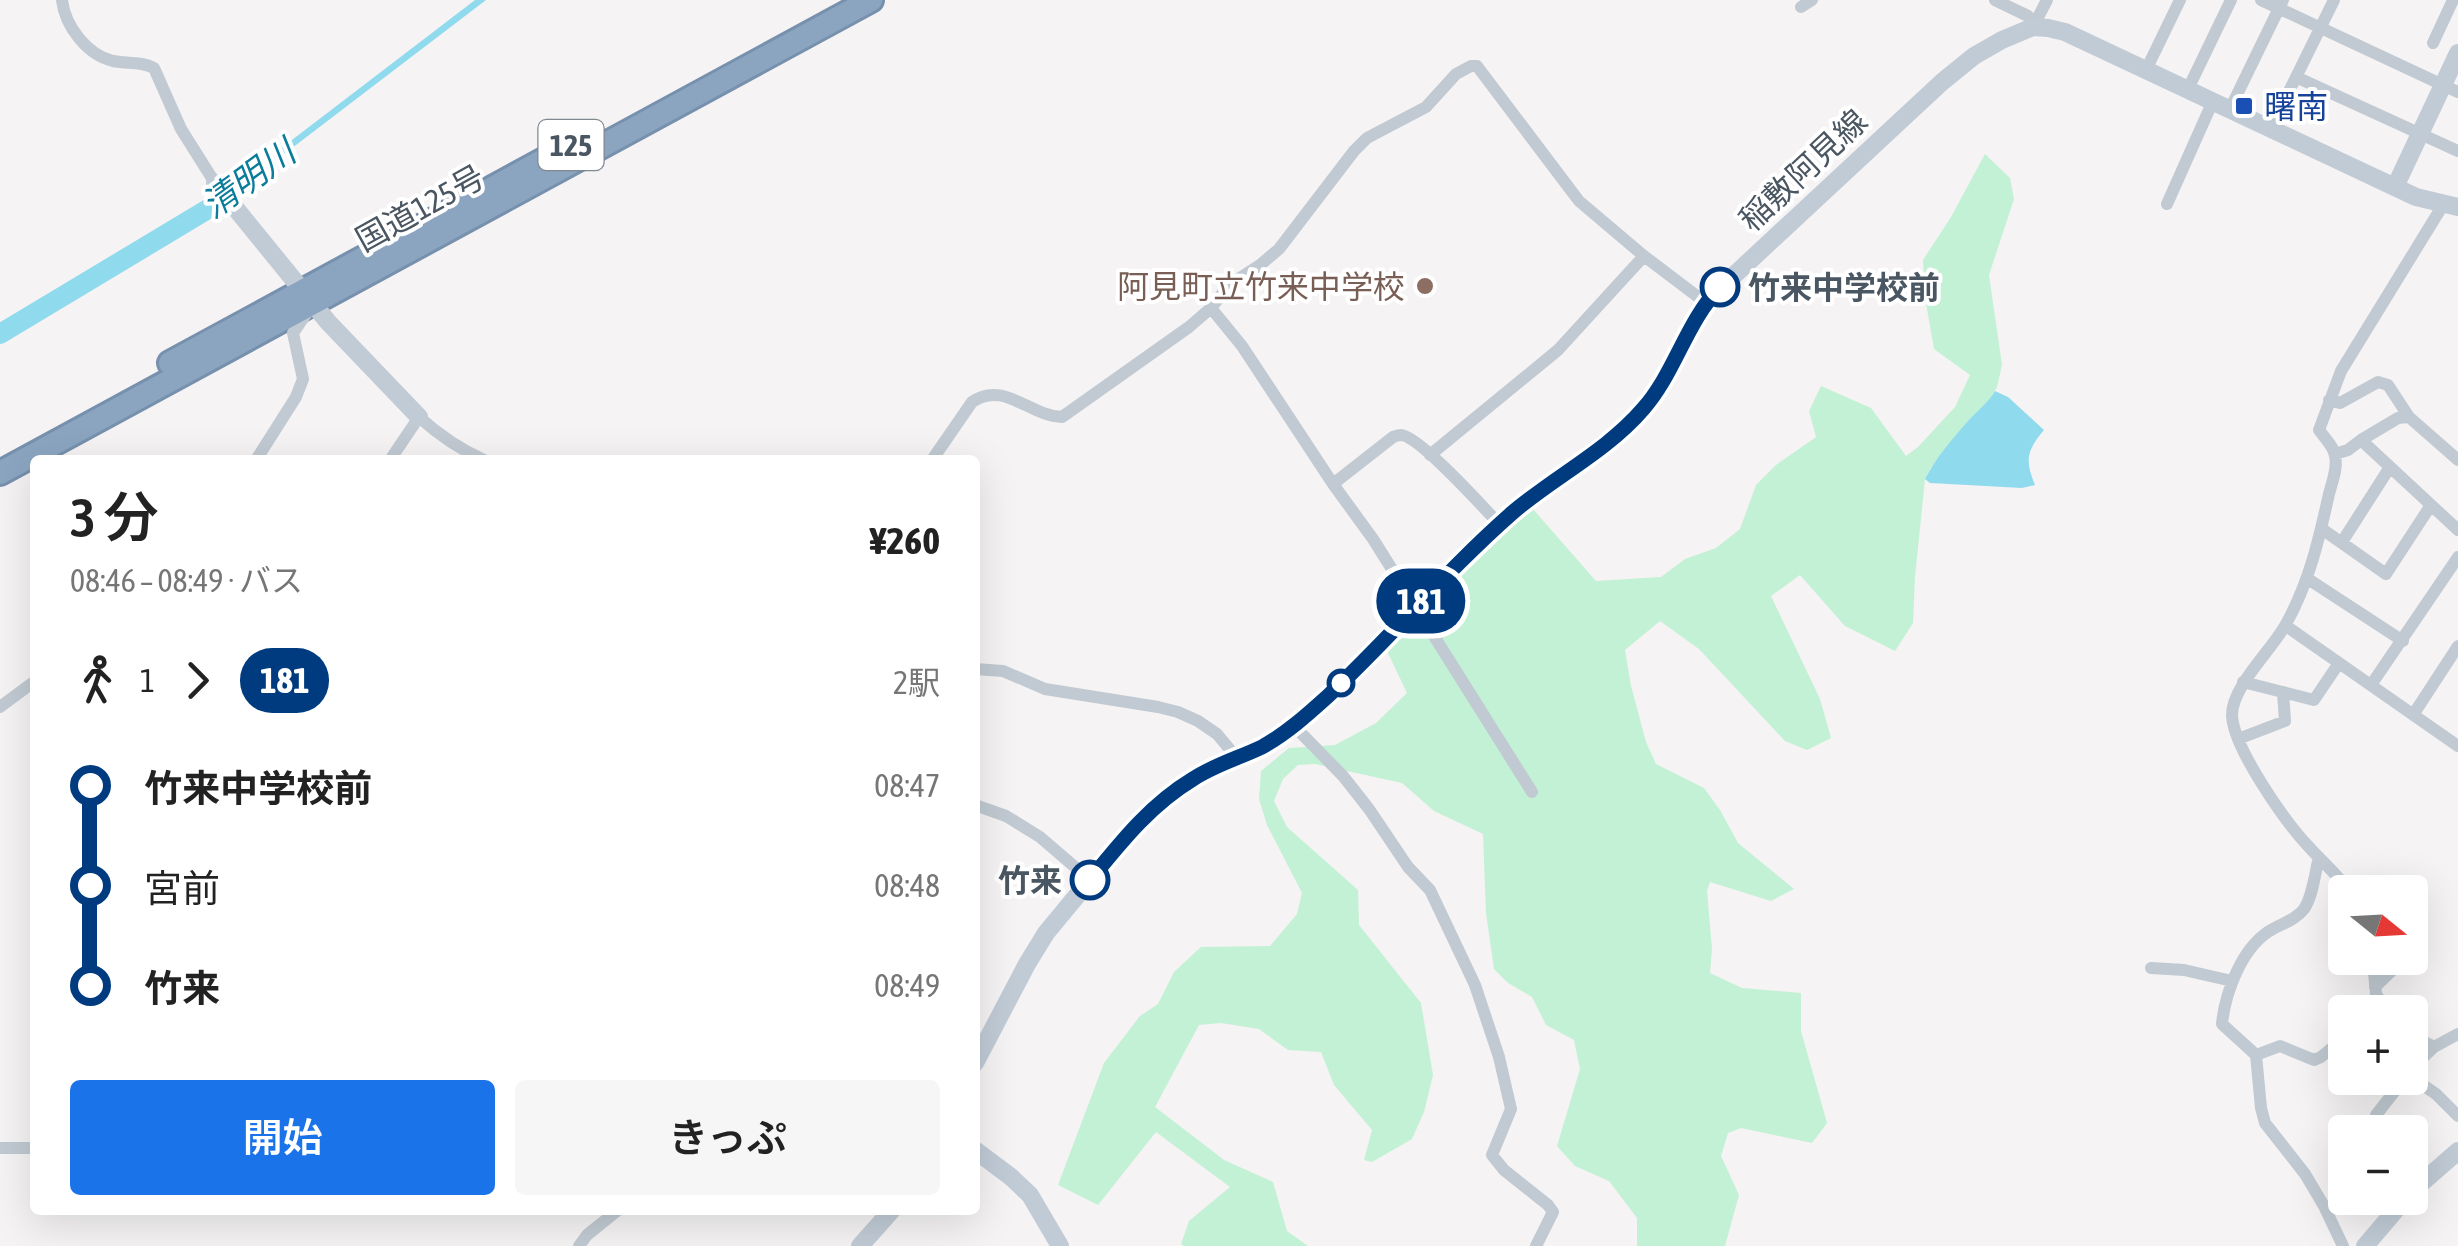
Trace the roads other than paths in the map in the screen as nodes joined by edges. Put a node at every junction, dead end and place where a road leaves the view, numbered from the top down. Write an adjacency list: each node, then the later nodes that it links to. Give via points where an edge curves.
1 (62, 0): 24 (street, via 82,42 99,56 154,68 181,130)
2 (839, 0): 29 (highway, 国道125号 / 125)
3 (870, 0): 29 (highway, 国道125号 / 125)
4 (1995, 0): 12 (street, via 2028,16)
5 (2047, 0): 12 (street)
6 (2180, 0): 16 (street)
7 (2231, 0): 18 (street)
8 (2260, 0): 11 (street)
9 (2334, 0): 13 (street)
10 (2453, 0): 14 (street)
11 (2281, 4): 13 (street); 20 (street)
12 (2034, 27): 16 (main road, via 2065,32); 30 (main road, 稲敷阿見線, via 1987,48 1952,74)
13 (2320, 28): 17 (street); 19 (street)
14 (2433, 43)
15 (2458, 53): 19 (main road)
16 (2146, 70): 18 (main road)
17 (2296, 77): 21 (street); 22 (street)
18 (2188, 89): 20 (main road)
19 (2450, 89): 22 (main road)
20 (2222, 105): 21 (main road); 26 (street)
21 (2271, 128): 25 (main road)
22 (2420, 134): 23 (street); 25 (main road)
23 (2458, 152)
24 (215, 183): 29 (main road)
25 (2395, 187): 27 (main road)
26 (2168, 204)
27 (2450, 206): 32 (street, via 2361,335)
28 (1644, 256): 30 (street); 31 (street, via 1580,202 1471,66 1426,107 1367,138 1290,237); 42 (street, via 1558,350)
29 (308, 297): 33 (main road); 37 (highway, 国道125号 / 125); 38 (street, via 293,333 304,379); 43 (highway, 国道125号 / 125)
30 (1706, 303): 50 (main road, 稲敷阿見線, via 1643,410)
31 (1211, 308): 41 (street, via 1062,417 1005,396 981,396); 48 (street)
32 (2329, 400): 34 (street, via 2340,403 2378,382 2388,385); 36 (street, via 2320,430)
33 (418, 417): 39 (street); 40 (street)
34 (2409, 417): 35 (street); 45 (street)
35 (2360, 440): 36 (street); 46 (street)
36 (2336, 454): 51 (street)
37 (32, 455)
38 (259, 455)
39 (393, 455)
40 (472, 455)
41 (935, 455)
42 (1430, 455): 48 (street, via 1400,434); 50 (street)
43 (0, 456)
44 (30, 456): 47 (highway, 国道125号 / 125)
45 (2458, 460)
46 (2390, 468): 49 (street); 53 (street)
47 (0, 473)
48 (1333, 484): 56 (street)
49 (2431, 505): 52 (street); 53 (street, via 2386,574)
50 (1499, 524): 56 (main road, 稲敷阿見線)
51 (2322, 529): 53 (street); 55 (street)
52 (2458, 530)
53 (2342, 542)
54 (2458, 557): 58 (street)
55 (2308, 579): 57 (street); 58 (street)
56 (1414, 608): 68 (main road, 稲敷阿見線); 72 (street)
57 (2286, 626): 60 (street); 62 (street)
58 (2403, 640): 64 (street)
59 (2458, 646): 67 (street)
60 (2339, 663): 64 (street); 65 (street, via 2314,700)
61 (980, 670): 71 (street, via 1002,671 1044,689 1178,712 1216,734)
62 (2243, 682): 65 (street); 69 (street, via 2232,714)
63 (30, 685): 66 (street)
64 (2372, 686): 67 (street)
65 (2283, 692): 69 (street, via 2285,721)
66 (0, 707)
67 (2414, 715): 70 (street)
68 (1294, 726): 71 (main road, 稲敷阿見線); 105 (street, via 1344,776 1430,890 1475,985 1511,1109 1492,1155 1553,1212)
69 (2238, 739): 74 (street, via 2284,817)
70 (2457, 743)
71 (1237, 758): 76 (main road, 稲敷阿見線, via 1195,777 1151,810)
72 (1532, 792)
73 (980, 807): 76 (street, via 1040,838)
74 (2319, 856): 75 (street); 80 (street, via 2306,906 2265,934)
75 (2338, 875)
76 (1090, 880): 88 (main road, 稲敷阿見線, via 1046,932)
77 (2151, 968): 80 (street)
78 (2374, 975): 81 (street)
79 (2387, 975): 81 (street)
80 (2232, 980): 89 (street, via 2222,1024)
81 (2375, 987): 82 (street)
82 (2377, 995)
83 (2458, 1034): 85 (street)
84 (2428, 1044): 85 (street)
85 (2434, 1047): 87 (street)
86 (2328, 1051): 89 (street, via 2314,1060 2280,1046)
87 (2428, 1053)
88 (980, 1054)
89 (2256, 1055): 106 (street, via 2266,1122 2305,1174)
90 (2428, 1089): 93 (street)
91 (2391, 1095): 92 (street)
92 (2376, 1115)
93 (2458, 1116)
94 (0, 1148): 95 (street)
95 (30, 1148)
96 (2458, 1151): 98 (main road)
97 (980, 1154): 104 (main road, via 1030,1195)
98 (2428, 1177)
99 (612, 1215): 102 (street)
100 (888, 1215): 103 (main road)
101 (2391, 1215): 107 (main road)
102 (579, 1246)
103 (860, 1246)
104 (1060, 1246)
105 (1536, 1246)
106 (2343, 1246)
107 (2365, 1246)

